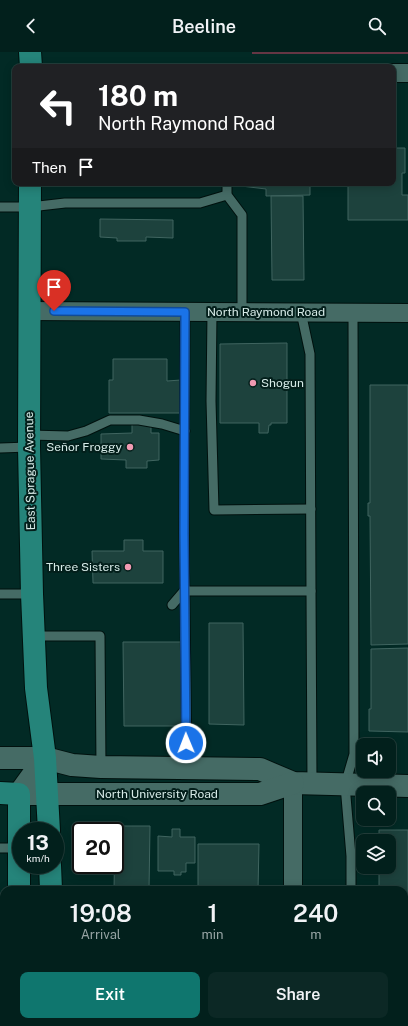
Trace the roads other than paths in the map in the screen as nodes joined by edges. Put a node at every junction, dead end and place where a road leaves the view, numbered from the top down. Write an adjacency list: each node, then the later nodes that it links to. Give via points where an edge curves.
1 (30, 52): 2 (main road)
2 (31, 64)
3 (396, 73): 4 (street)
4 (408, 73)
5 (30, 186): 9 (main road, East Sprague Avenue)
6 (227, 186): 7 (lane)
7 (227, 195): 9 (lane, via 200,203 64,203); 13 (lane, via 242,215)
8 (0, 207): 9 (lane)
9 (30, 207): 10 (main road, East Sprague Avenue)
10 (29, 311): 11 (street, North Raymond Road); 18 (main road, East Sprague Avenue)
11 (185, 312): 12 (street, North Raymond Road); 17 (lane)
12 (212, 312): 13 (street, North Raymond Road); 20 (lane, via 214,510)
13 (242, 312): 14 (street, North Raymond Road)
14 (301, 312): 15 (street, North Raymond Road); 20 (lane, via 310,354)
15 (353, 313): 16 (street, North Raymond Road); 32 (lane, via 354,754)
16 (408, 313)
17 (185, 431): 18 (lane, via 140,420 110,420 68,436); 21 (lane)
18 (29, 441): 19 (lane); 24 (main road, East Sprague Avenue)
19 (0, 448)
20 (311, 510): 22 (lane)
21 (184, 591): 22 (lane); 25 (lane); 30 (lane)
22 (311, 591): 31 (lane)
23 (0, 594): 24 (lane)
24 (32, 594): 26 (main road, East Sprague Avenue)
25 (172, 605)
26 (34, 636): 28 (main road, East Sprague Avenue, via 36,688); 29 (lane, via 100,636)
27 (0, 758): 28 (main road, North University Road)
28 (44, 758): 29 (main road, North University Road, via 72,765); 34 (main road); 35 (main road, East Sprague Avenue)
29 (101, 767): 30 (main road, North University Road)
30 (187, 768): 31 (main road, North University Road, via 260,769)
31 (302, 784): 32 (main road, North University Road); 35 (main road, North University Road, via 260,794); 41 (street)
32 (345, 785): 33 (main road, North University Road); 42 (lane)
33 (408, 786)
34 (9, 794): 35 (main road, North University Road); 37 (main road)
35 (47, 794): 36 (main road, East Sprague Avenue)
36 (49, 822)
37 (9, 848): 39 (main road)
38 (50, 874): 40 (main road)
39 (18, 886)
40 (51, 886)
41 (293, 886)
42 (351, 886)

